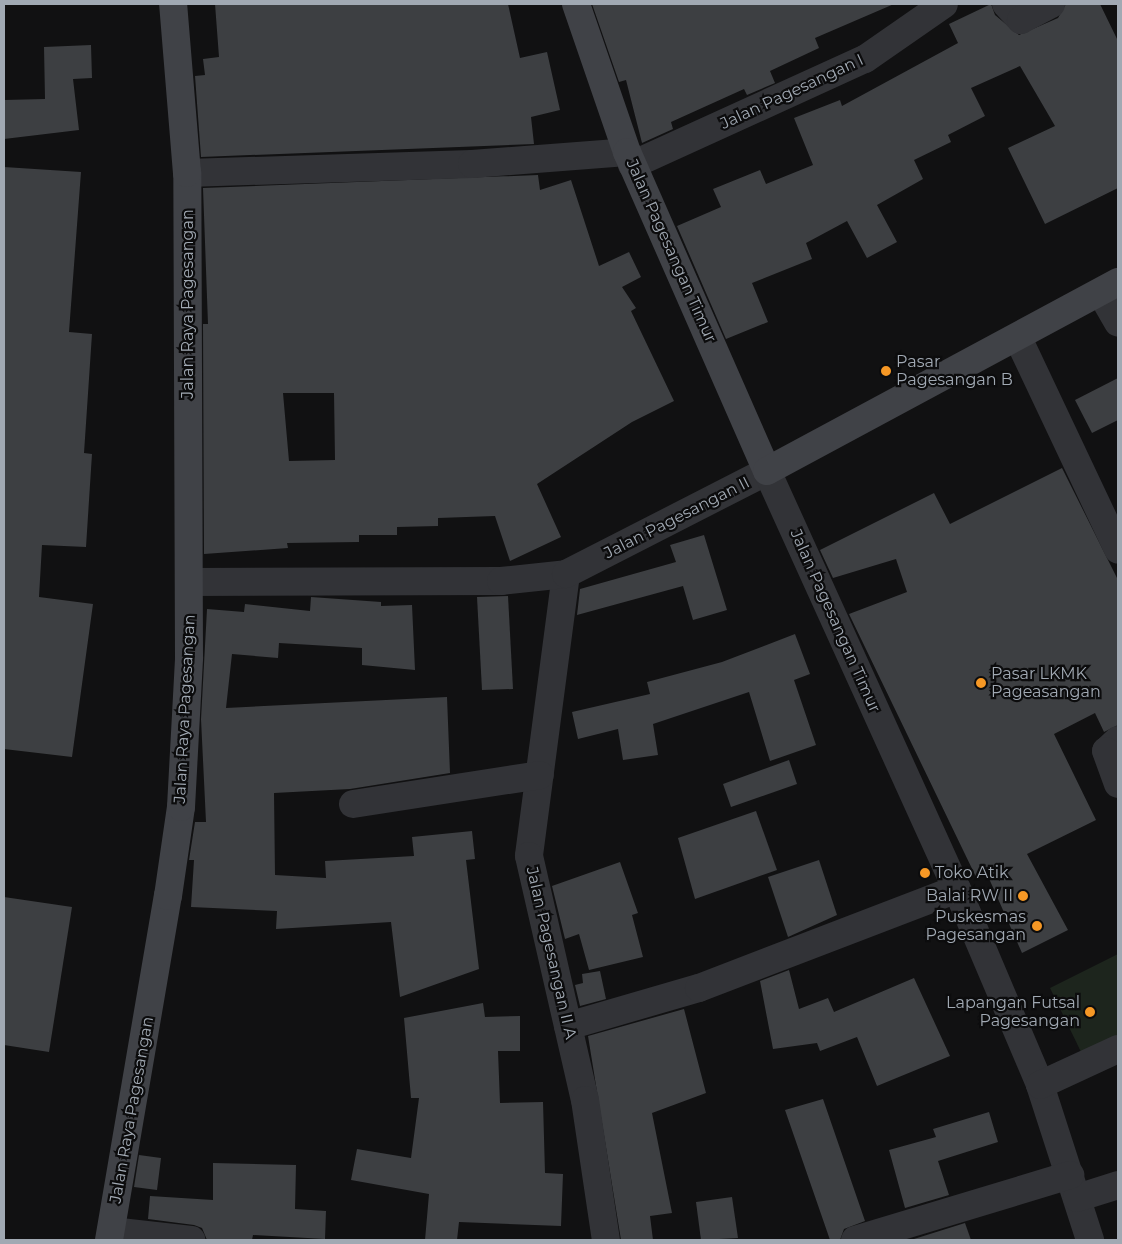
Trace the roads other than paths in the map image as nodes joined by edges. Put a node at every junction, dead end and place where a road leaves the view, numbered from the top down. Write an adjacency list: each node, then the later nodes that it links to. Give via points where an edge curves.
1 (173, 4): 7 (main road, Jalan Raya Pagesangan)
2 (576, 4): 6 (main road, Jalan Pagesangan Timur)
3 (944, 4): 6 (street, Jalan Pagesangan I, via 865,59)
4 (1006, 4): 5 (street, via 1021,20)
5 (1052, 4)
6 (629, 159): 7 (street); 11 (main road, Jalan Pagesangan Timur)
7 (187, 172): 14 (main road, Jalan Raya Pagesangan)
8 (1110, 287): 9 (street); 10 (main road, Jalan Pagesangan II)
9 (1118, 323)
10 (1018, 338): 11 (main road, Jalan Pagesangan II); 12 (street)
11 (767, 471): 13 (street, Jalan Pagesangan II); 19 (street, Jalan Pagesangan Timur)
12 (1118, 550)
13 (566, 574): 14 (street, Jalan Pagesangan II, via 501,581); 16 (street, Jalan Pagesangan II A)
14 (190, 582): 25 (main road, Jalan Raya Pagesangan, via 180,807)
15 (1118, 740): 17 (street, via 1106,751)
16 (540, 774): 18 (street); 20 (street, Jalan Pagesangan II A, via 529,856)
17 (1118, 784)
18 (354, 804)
19 (957, 890): 20 (street, via 698,988); 22 (street, Jalan Pagesangan Timur)
20 (568, 1026): 27 (street, Jalan Pagesangan II A)
21 (1118, 1050): 22 (street)
22 (1040, 1084): 24 (street, Jalan Pagesangan Timur)
23 (1118, 1185): 24 (street)
24 (1074, 1186): 28 (street); 29 (street, Jalan Pagesangan Timur)
25 (110, 1236): 26 (street)
26 (192, 1240)
27 (606, 1240)
28 (855, 1240)
29 (1090, 1240)

